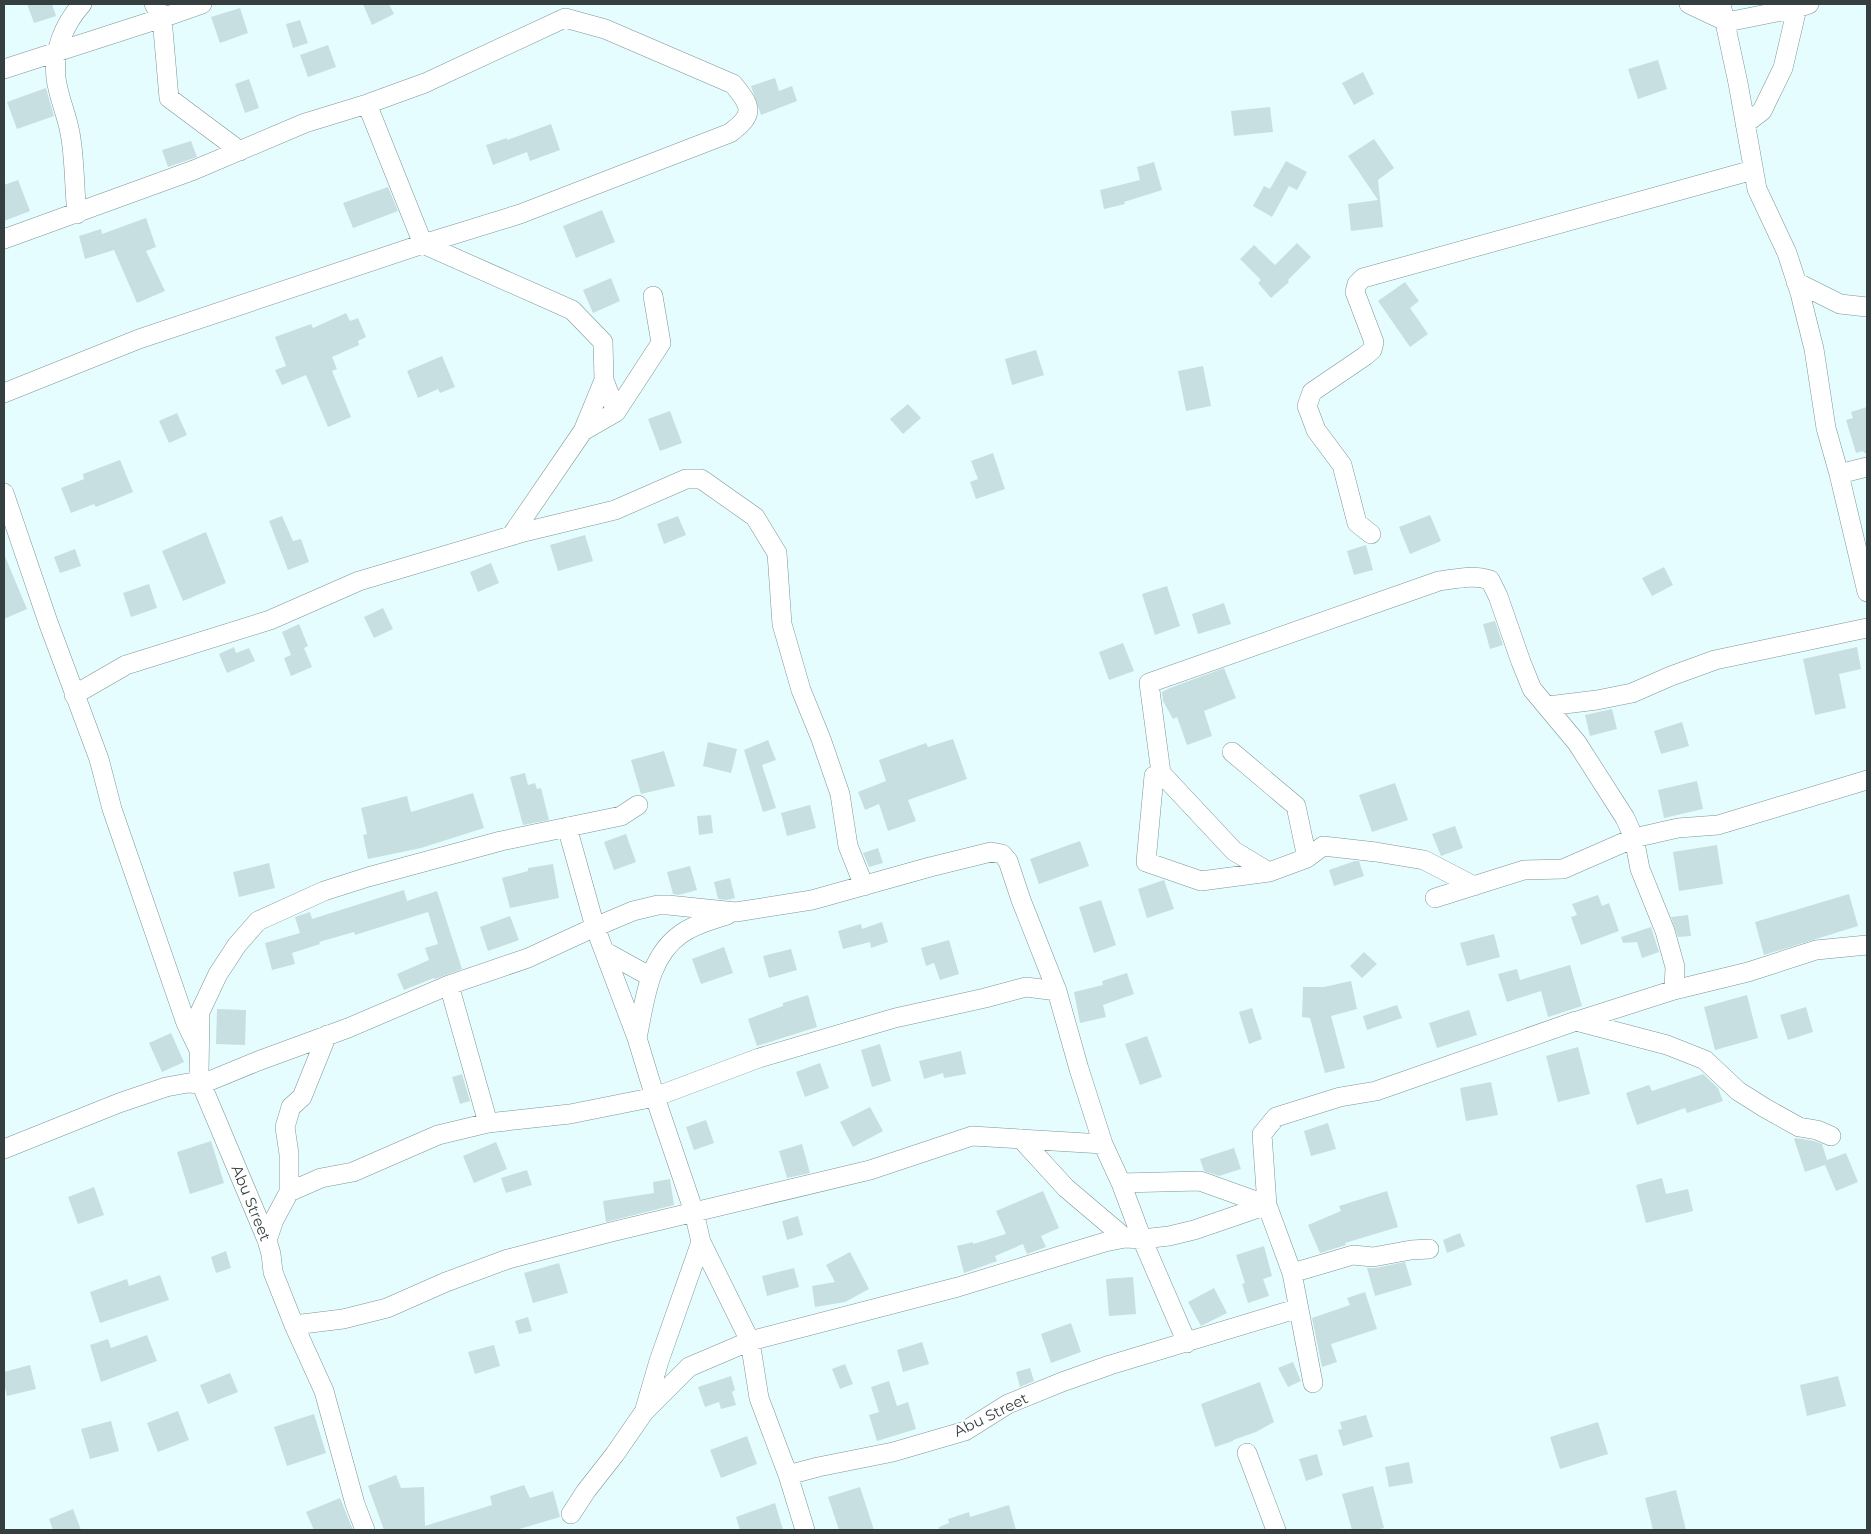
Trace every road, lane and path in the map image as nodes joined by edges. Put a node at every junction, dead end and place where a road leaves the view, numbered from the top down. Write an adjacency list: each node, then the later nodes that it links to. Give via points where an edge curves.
1 (82, 4): 9 (street, via 75,11)
2 (202, 4): 6 (street)
3 (1689, 4): 8 (street)
4 (1722, 4): 8 (street)
5 (1803, 6): 8 (street); 12 (street, via 1783,68 1762,111)
6 (160, 9): 9 (street); 13 (street, via 169,98)
7 (563, 11): 11 (street, via 424,82); 17 (street, via 733,84 744,98 748,112 745,122 730,133 520,214)
8 (1727, 22): 12 (street)
9 (56, 51): 10 (street); 15 (street, via 56,78 70,134)
10 (4, 69)
11 (367, 104): 13 (street, via 304,123); 17 (street)
12 (1745, 124): 14 (street)
13 (240, 151): 15 (street)
14 (1753, 170): 18 (street, via 1757,189 1787,253); 29 (street, via 1363,278 1355,292 1374,342 1372,350 1312,392 1307,406 1316,430 1342,465 1357,523)
15 (77, 214): 16 (street)
16 (4, 240)
17 (423, 244): 21 (street, via 572,310 603,342); 22 (street, via 139,339)
18 (1796, 282): 20 (street, via 1840,304); 26 (street, via 1814,350 1826,428)
19 (653, 296): 23 (street, via 661,343)
20 (1867, 307)
21 (604, 380): 23 (street); 24 (street)
22 (4, 392)
23 (616, 412): 24 (street)
24 (583, 431): 30 (street)
25 (1867, 467): 26 (street)
26 (1839, 474): 31 (street)
27 (4, 494): 34 (street)
28 (1867, 531): 31 (street)
29 (1371, 534)
30 (511, 536): 34 (street, via 359,581 270,620 126,665); 44 (street, via 615,510 686,479 702,479 755,516 777,552 782,624 801,690 840,794 848,846)
31 (1857, 548): 32 (street)
32 (1867, 592)
33 (1867, 628): 35 (street, via 1715,660 1632,693)
34 (74, 694): 58 (street, via 99,759 112,809 186,1023)
35 (1548, 706): 37 (street, via 1532,689 1490,580 1481,577 1439,581 1149,683); 41 (street, via 1577,744 1625,818)
36 (1232, 752): 42 (street, via 1296,806)
37 (1161, 773): 43 (street, via 1234,851); 43 (street, via 1154,776 1146,862 1200,881)
38 (1867, 780): 41 (street, via 1718,825 1678,828)
39 (638, 805): 40 (street, Abu Street, via 621,816)
40 (567, 827): 48 (street); 58 (street, Abu Street, via 368,877 324,891 258,921 218,974 200,1012)
41 (1634, 838): 45 (street, via 1563,869 1524,870); 53 (street, via 1640,870 1665,931 1675,967)
42 (1307, 858): 43 (street); 45 (street, via 1323,846 1424,860)
43 (1269, 872)
44 (864, 886): 47 (street, via 812,900); 54 (street, via 991,852 1002,854 1008,861)
45 (1474, 886): 46 (street)
46 (1435, 898)
47 (736, 912): 48 (street, via 658,905); 51 (street, via 704,922 681,934 664,950)
48 (595, 926): 50 (street); 52 (street, via 528,958)
49 (1867, 946): 53 (street, via 1816,950 1748,972)
50 (604, 951): 51 (street); 57 (street)
51 (651, 977): 57 (street)
52 (449, 985): 56 (street); 61 (street)
53 (1674, 990): 55 (street)
54 (1057, 991): 60 (street, via 1026,987 895,1018 759,1058); 64 (street)
55 (1576, 1021): 62 (street, via 1667,1045 1705,1060 1738,1090 1765,1108 1799,1127); 68 (street, via 1376,1091 1340,1097 1276,1117 1262,1134)
56 (327, 1035): 59 (street); 67 (street, via 302,1097 291,1107 285,1127)
57 (637, 1038): 60 (street)
58 (200, 1053): 59 (street, Abu Street)
59 (202, 1084): 65 (street, via 166,1087); 71 (street, Abu Street)
60 (655, 1097): 61 (street, via 570,1114); 69 (street)
61 (488, 1123): 67 (street, via 438,1135 353,1172 321,1178)
62 (1832, 1136)
63 (1021, 1139): 64 (street); 69 (street, via 972,1136 870,1170); 70 (street, via 1066,1188)
64 (1103, 1144): 66 (street)
65 (4, 1150)
66 (1121, 1183): 68 (street, via 1200,1181); 70 (street)
67 (289, 1192): 71 (street)
68 (1266, 1205): 70 (street, via 1194,1230); 74 (street)
69 (694, 1212): 72 (street); 76 (street, via 508,1259 387,1308 344,1319)
70 (1134, 1239): 77 (street, via 1105,1242 958,1287); 78 (street)
71 (267, 1240): 76 (street, Abu Street, via 273,1272)
72 (701, 1242): 77 (street); 80 (street)
73 (1429, 1249): 74 (street, via 1373,1257 1353,1255)
74 (1292, 1273): 75 (street)
75 (1299, 1308): 78 (street, Abu Street); 79 (street)
76 (294, 1325): 84 (street, Abu Street, via 324,1391)
77 (750, 1341): 80 (street, via 689,1367); 82 (street, via 759,1398)
78 (1187, 1343): 82 (street, Abu Street, via 1062,1382 1008,1404 965,1431 893,1452)
79 (1313, 1383)
80 (644, 1412): 83 (street)
81 (1247, 1453): 86 (street)
82 (788, 1475): 85 (street)
83 (571, 1514)
84 (365, 1530)
85 (805, 1530)
86 (1276, 1530)

